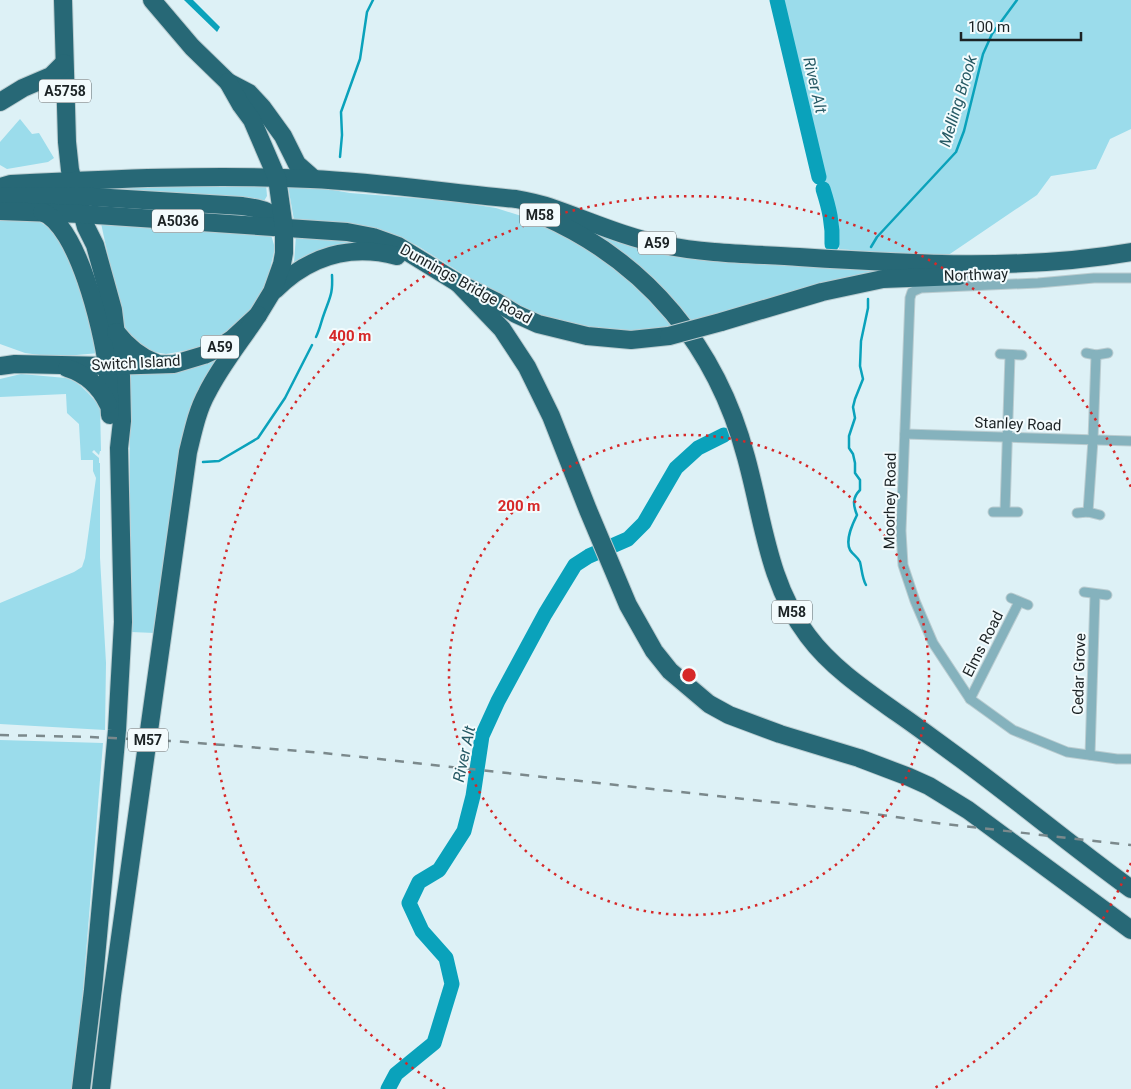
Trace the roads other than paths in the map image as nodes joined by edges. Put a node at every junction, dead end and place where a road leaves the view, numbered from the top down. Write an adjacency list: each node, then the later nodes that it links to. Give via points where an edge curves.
1 (63, 0): 3 (highway, A5758)
2 (152, 0): 4 (highway, via 192,47)
3 (64, 63): 5 (highway, A5758, via 51,76); 10 (highway, A5758, via 66,142)
4 (228, 82): 6 (highway, Switch Island, via 252,120); 8 (highway, via 249,93 262,107 283,136 297,164)
5 (0, 102)
6 (277, 178): 7 (highway); 8 (highway); 17 (highway); 18 (highway, Switch Island)
7 (121, 179): 10 (highway); 13 (highway, via 112,183)
8 (314, 179): 12 (highway, A59)
9 (0, 187): 10 (highway, via 11,184)
10 (74, 188): 11 (highway, via 12,198); 13 (highway); 16 (highway, A5758)
11 (0, 196)
12 (491, 197): 19 (highway, Northway / A59, via 547,206 628,235 699,250 950,264 1006,264); 58 (highway, M58, via 562,225 603,248 651,288 694,338 720,387 739,433 776,576 792,613 816,646 856,683)
13 (101, 198): 16 (highway); 17 (highway, via 242,206)
14 (0, 211): 15 (highway, A5036)
15 (39, 211): 16 (highway, A5036); 37 (highway, via 61,226 74,250)
16 (89, 214): 17 (highway, A5036); 28 (highway, A5758, via 86,227 95,245)
17 (263, 218): 18 (highway, A5036)
18 (284, 228): 20 (highway, Dunnings Bridge Road / A5036, via 374,237 398,246); 24 (highway, Switch Island, via 284,259)
19 (1131, 252)
20 (422, 262): 23 (highway, Dunnings Bridge Road / A59); 24 (highway, A59, via 372,250 349,252 313,262)
21 (1131, 264): 25 (highway, Northway / A59, via 1066,271 883,279)
22 (1131, 278): 26 (street, Northway, via 921,288)
23 (458, 283): 25 (highway, Dunnings Bridge Road / A59, bridge, via 538,324 587,336 631,340 669,336); 59 (highway, via 502,329 527,367 551,416 628,605 654,650 676,676 709,704 729,715 859,758 929,786 968,810)
24 (272, 292): 27 (highway, Switch Island / A59)
25 (822, 292)
26 (912, 292): 40 (street, Moorhey Road)
27 (258, 314): 35 (highway, Switch Island / A59, via 217,349 174,364); 61 (highway, M57, via 206,394 188,452)
28 (116, 332): 35 (highway, via 137,353); 37 (highway)
29 (1086, 352): 34 (street)
30 (1000, 354): 32 (street)
31 (1108, 354): 34 (street)
32 (1010, 355): 33 (street); 41 (street)
33 (1022, 355)
34 (1096, 355): 42 (street)
35 (159, 364): 37 (highway, Switch Island / A59)
36 (61, 365): 37 (highway, Switch Island / A59); 38 (highway, Switch Island / A59); 39 (highway, M57, via 87,376)
37 (114, 365): 39 (highway, M57); 44 (highway, M57, via 122,420)
38 (0, 366)
39 (110, 406): 44 (highway, M57, via 110,420)
40 (905, 434): 41 (street, Stanley Road); 55 (street, Moorhey Road, via 901,531 903,565 932,642)
41 (1008, 437): 42 (street, Stanley Road); 45 (street)
42 (1093, 440): 43 (street, Stanley Road); 48 (street)
43 (1131, 441)
44 (120, 448): 60 (highway, M57, via 123,622 118,720)
45 (1005, 511): 46 (street); 47 (street)
46 (992, 512)
47 (1018, 512)
48 (1088, 512): 49 (street); 50 (street)
49 (1077, 513)
50 (1100, 515)
51 (1084, 592): 52 (street)
52 (1095, 594): 53 (street); 56 (street, Cedar Grove)
53 (1107, 595)
54 (1020, 602): 55 (street, Elms Road)
55 (970, 699): 56 (street, Moorhey Road, via 1013,730 1067,752)
56 (1090, 755): 57 (street, Moorhey Road)
57 (1131, 759)
58 (1131, 890)
59 (1131, 930)
60 (81, 1089)
61 (101, 1089)

